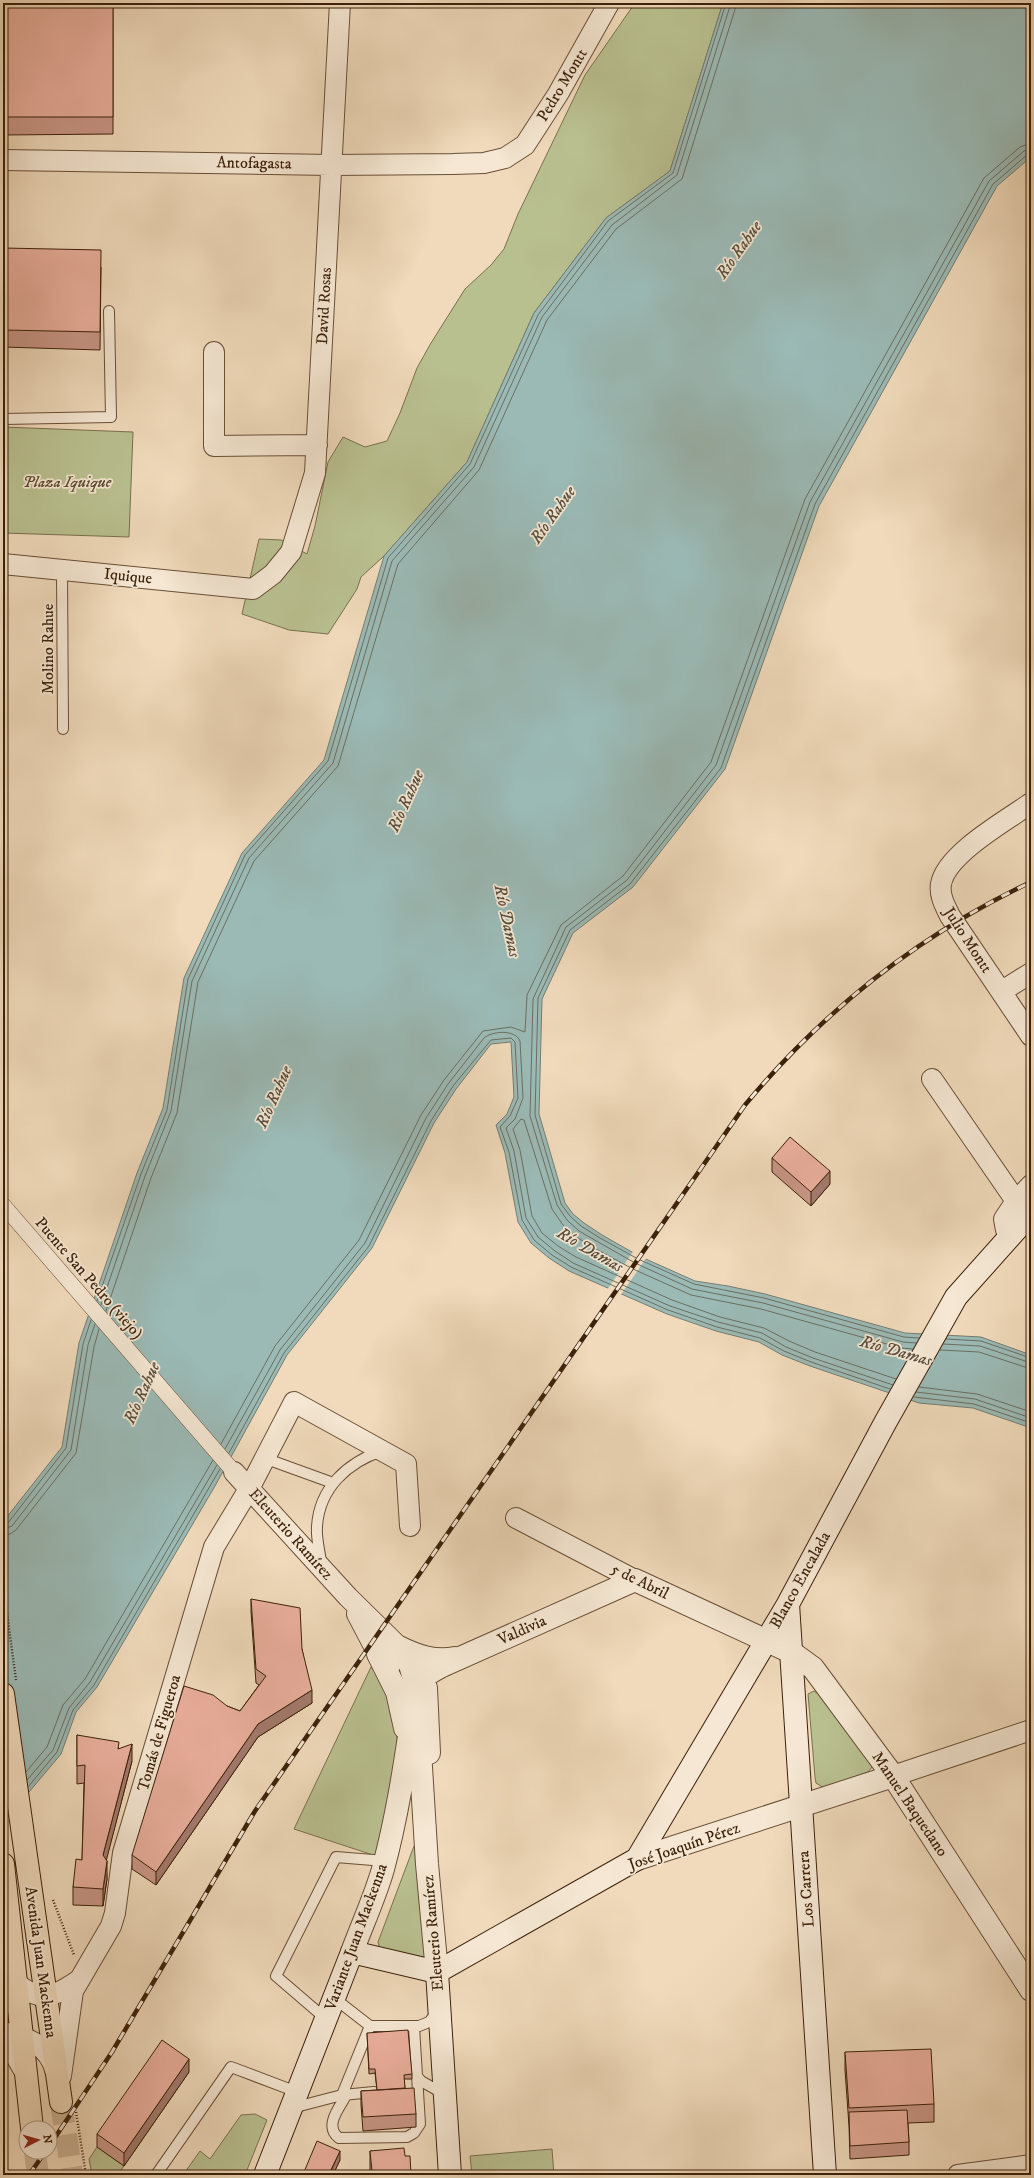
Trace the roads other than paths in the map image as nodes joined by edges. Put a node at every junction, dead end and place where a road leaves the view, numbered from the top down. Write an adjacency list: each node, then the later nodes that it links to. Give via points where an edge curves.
1 (340, 3): 5 (street, David Rosas)
2 (609, 3): 3 (street, Pedro Montt, via 558,94 525,145)
3 (505, 158): 5 (street, Antofagasta, via 484,163)
4 (3, 160): 5 (street, Antofagasta)
5 (331, 165): 9 (street, David Rosas)
6 (109, 311): 8 (lane, via 111,417)
7 (214, 352): 9 (street, via 214,446)
8 (3, 419)
9 (317, 445): 12 (street, David Rosas, via 315,473 290,552 274,574)
10 (3, 564): 11 (street, Iquique)
11 (62, 569): 12 (street, Iquique); 13 (lane, Molino Rahue)
12 (253, 589)
13 (63, 729)
14 (1031, 803): 16 (street, Julio Montt, via 967,848 944,872 941,884 944,905 950,916)
15 (1031, 973): 16 (street)
16 (1002, 991): 17 (street, Julio Montt)
17 (1031, 1036)
18 (932, 1079): 21 (street)
19 (1031, 1185): 21 (street)
20 (3, 1205): 24 (street, Puente San Pedro (viejo))
21 (1023, 1207): 32 (main road, Blanco Encalada, via 1011,1235 956,1297)
22 (382, 1451): 23 (street, Tomás de Figueroa, via 294,1402); 25 (lane, via 356,1463); 28 (street, via 406,1464)
23 (264, 1458): 25 (lane); 26 (street, Tomás de Figueroa)
24 (234, 1472): 26 (street, Eleuterio Ramírez)
25 (333, 1483): 29 (lane, via 318,1516 317,1539)
26 (249, 1489): 29 (street, Eleuterio Ramírez); 51 (street, Tomás de Figueroa, via 214,1547 123,1853 113,1920 107,1937)
27 (516, 1518): 30 (street, 5 de Abril)
28 (410, 1526)
29 (322, 1568): 31 (street, Eleuterio Ramírez)
30 (635, 1580): 33 (main road, 5 de Abril); 37 (main road, Valdivia)
31 (348, 1598): 34 (street, Eleuterio Ramírez); 36 (street, Eleuterio Ramírez)
32 (788, 1604): 33 (main road, Blanco Encalada); 35 (main road, Los Carrera)
33 (766, 1641): 35 (main road, Manuel Baquedano); 45 (main road, Blanco Encalada)
34 (399, 1647): 37 (main road, via 424,1657 437,1659); 39 (street, Eleuterio Ramírez, via 408,1661)
35 (791, 1652): 43 (main road, Manuel Baquedano, via 813,1668); 44 (main road, Los Carrera)
36 (378, 1654): 39 (street, Eleuterio Ramírez, via 399,1670); 42 (main road, via 392,1679 401,1706 405,1735)
37 (464, 1655): 38 (main road, Valdivia)
38 (433, 1670): 39 (main road, Valdivia, via 424,1677); 48 (main road, via 426,1685 434,1828)
39 (416, 1690): 42 (main road, Variante Juan Mackenna); 48 (main road, Eleuterio Ramírez)
40 (3, 1694): 54 (main road, Avenida Juan Mackenna)
41 (1031, 1730): 43 (street, José Joaquín Pérez)
42 (404, 1774): 46 (main road, Variante Juan Mackenna)
43 (893, 1776): 44 (main road, José Joaquín Pérez); 53 (main road, Manuel Baquedano)
44 (801, 1807): 45 (main road, José Joaquín Pérez); 75 (main road, Los Carrera)
45 (637, 1859): 50 (main road, José Joaquín Pérez)
46 (385, 1861): 49 (main road, Variante Juan Mackenna); 58 (lane, via 336,1857 276,1976)
47 (3, 1864): 52 (main road, Avenida Juan Mackenna)
48 (427, 1864): 50 (main road, Eleuterio Ramírez)
49 (352, 1952): 50 (main road); 55 (main road, Variante Juan Mackenna)
50 (437, 1972): 57 (main road, Eleuterio Ramírez)
51 (79, 1980): 54 (street, Tomás de Figueroa); 68 (street, Tomás de Figueroa, via 74,1992)
52 (16, 1983): 54 (street, via 26,1991); 56 (street); 61 (main road, Avenida Juan Mackenna)
53 (1031, 1990)
54 (46, 1997): 68 (main road, Avenida Juan Mackenna)
55 (334, 1998): 58 (main road, Variante Juan Mackenna); 59 (lane)
56 (3, 2001)
57 (439, 2008): 60 (lane, via 429,2022); 66 (main road, Eleuterio Ramírez)
58 (326, 2019): 69 (main road, Variante Juan Mackenna)
59 (370, 2026): 60 (lane); 67 (lane, via 363,2054)
60 (414, 2027): 62 (lane, via 412,2050)
61 (9, 2039): 68 (street, via 33,2041 47,2053 52,2061); 70 (main road, Avenida Juan Mackenna, via 26,2074)
62 (416, 2075): 63 (lane); 66 (lane, via 421,2081)
63 (417, 2089): 64 (lane); 67 (lane, via 420,2124 414,2133 407,2137 344,2138 336,2135 332,2122)
64 (405, 2090)
65 (377, 2092): 67 (lane)
66 (445, 2094): 74 (main road, Eleuterio Ramírez)
67 (345, 2095): 69 (lane)
68 (60, 2096)
69 (294, 2100): 72 (lane, via 231,2067); 73 (main road, Variante Juan Mackenna)
70 (31, 2120)
71 (1031, 2165): 76 (street)
72 (156, 2175)
73 (265, 2175)
74 (450, 2175)
75 (825, 2175)
76 (958, 2175)

